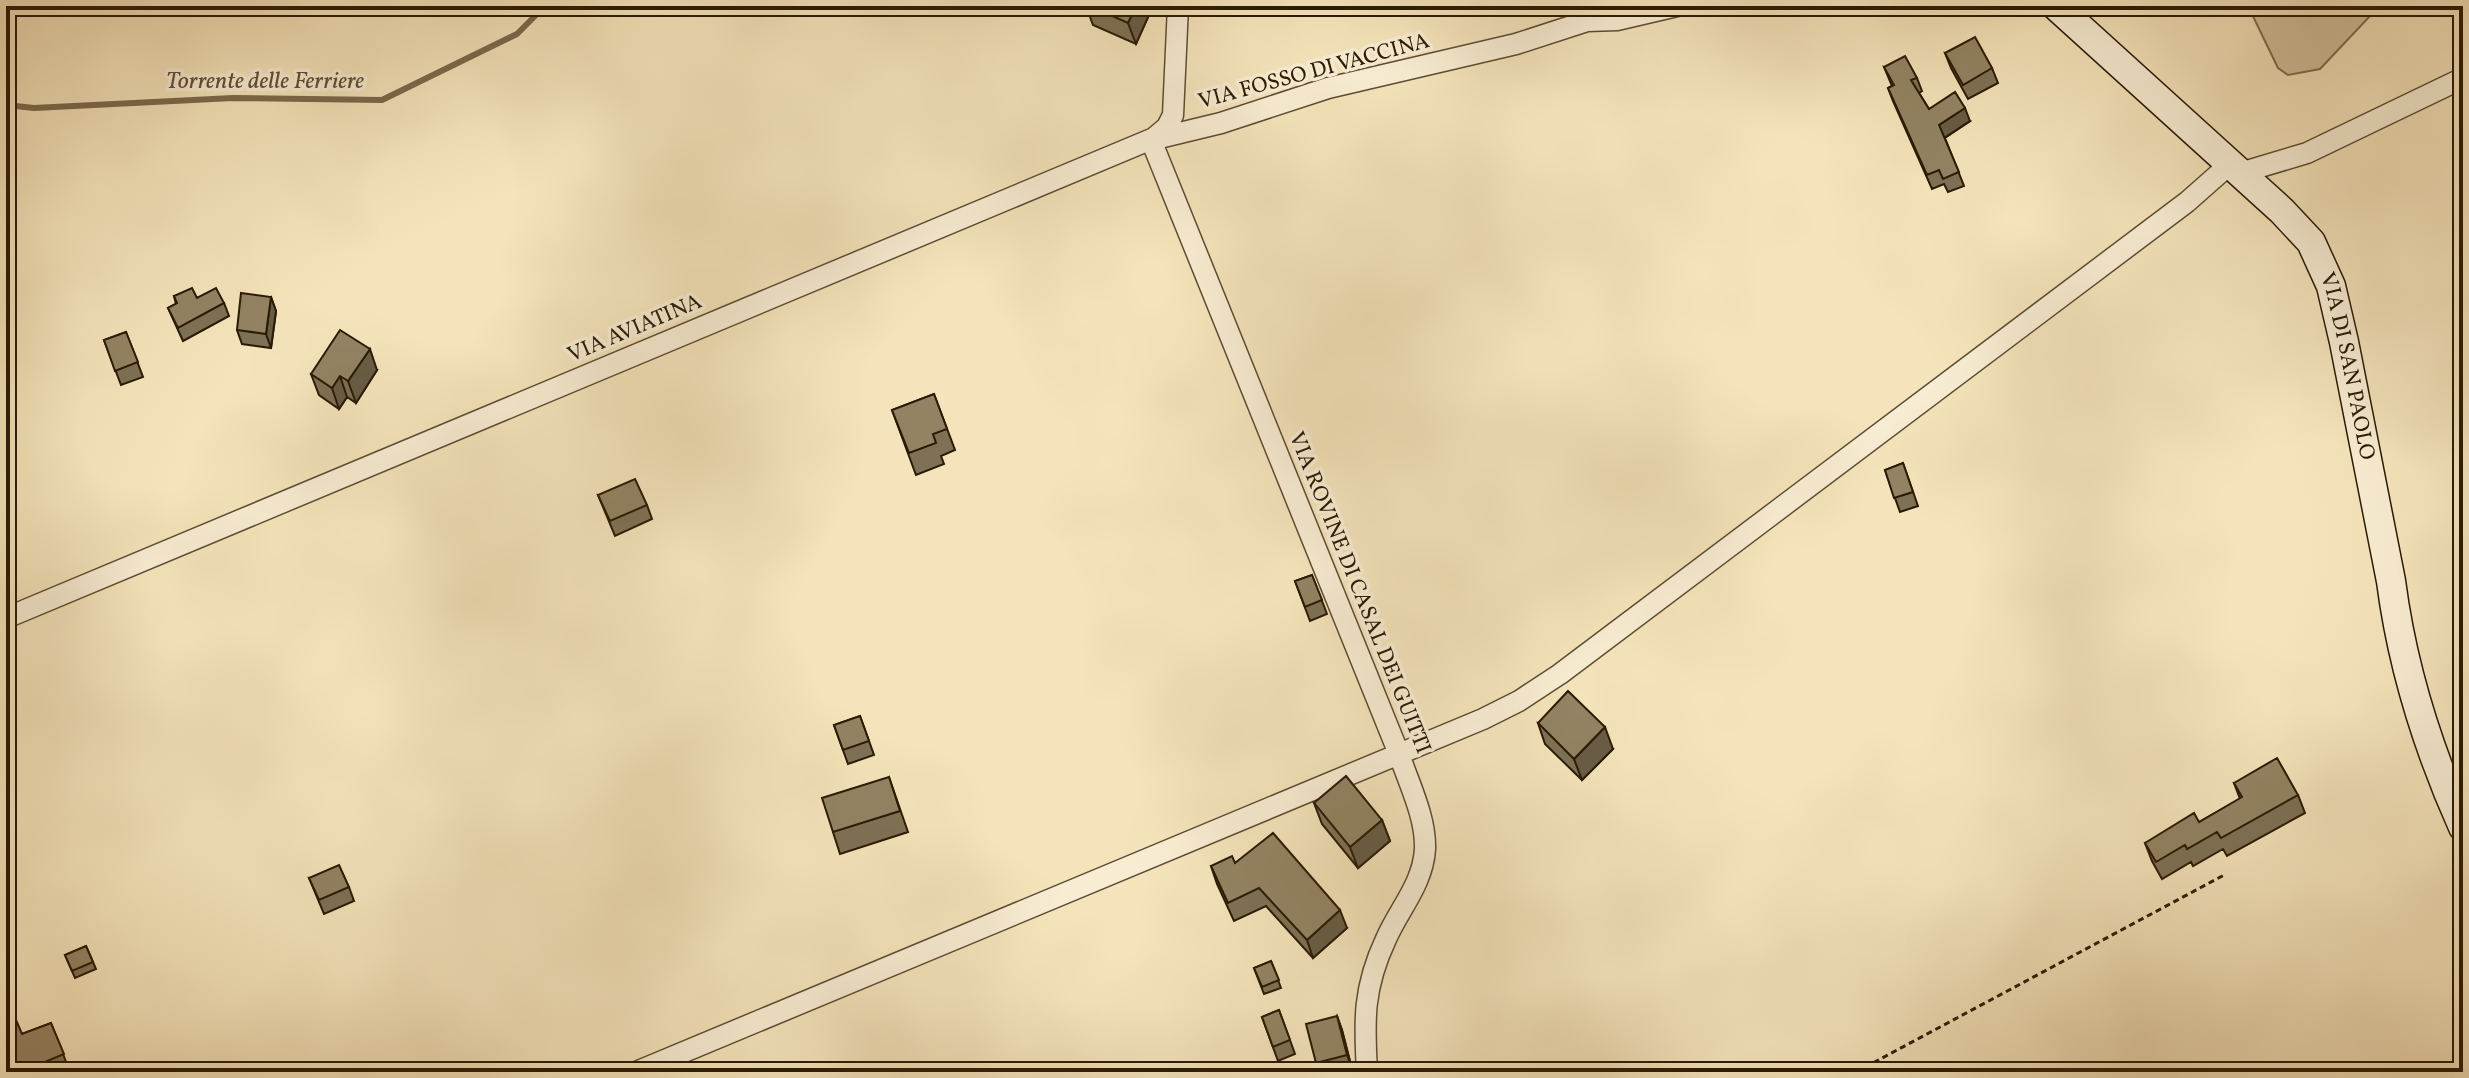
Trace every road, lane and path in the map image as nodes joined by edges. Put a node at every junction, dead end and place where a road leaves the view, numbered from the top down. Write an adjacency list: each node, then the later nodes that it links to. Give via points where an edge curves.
1 (1178, 6): 5 (street, via 1173,115)
2 (1677, 6): 5 (street, VIA FOSSO DI VACCINA, via 1587,21)
3 (2056, 6): 6 (street, VIA DI SAN PAOLO)
4 (2463, 78): 6 (street, via 2307,153)
5 (1151, 140): 7 (street, VIA AVIATINA); 8 (street, VIA ROVINE DI CASAL DEI GUITTI)
6 (2235, 168): 8 (street, via 1551,681 1506,708); 9 (street, VIA DI SAN PAOLO, via 2305,234 2331,286 2403,654)
7 (6, 618)
8 (1399, 754): 11 (street); 12 (street, VIA ROVINE DI CASAL DEI GUITTI, via 1425,849 1423,866 1371,979 1365,1011)
9 (2463, 827)
10 (2226, 874): 13 (path)
11 (636, 1072)
12 (1367, 1072)
13 (1856, 1072)

